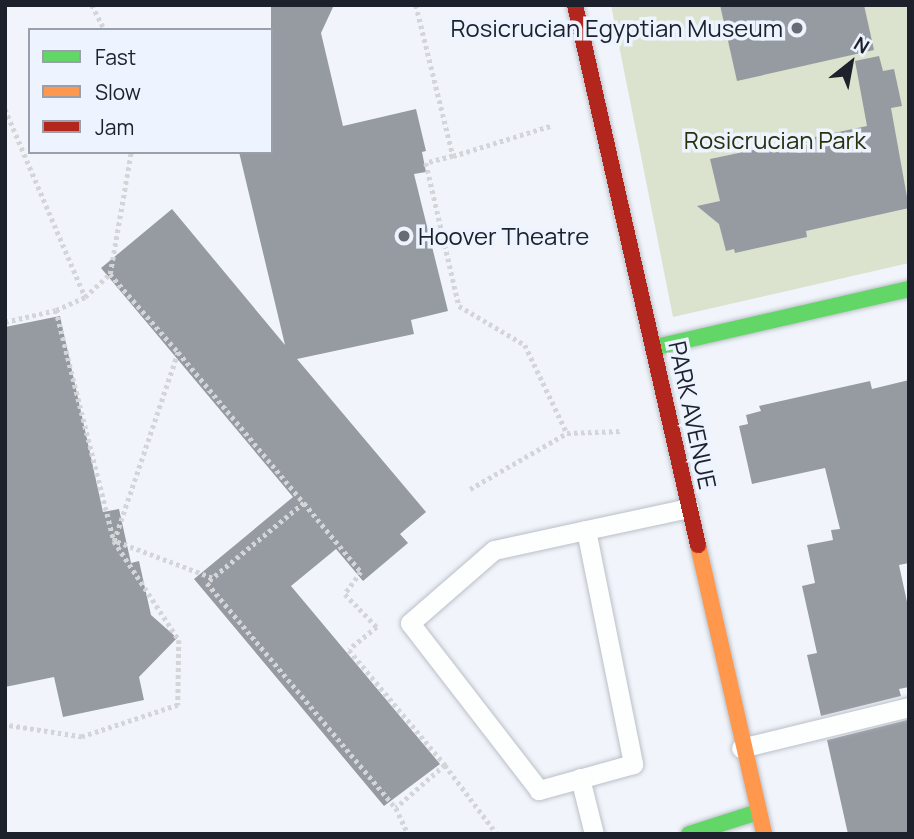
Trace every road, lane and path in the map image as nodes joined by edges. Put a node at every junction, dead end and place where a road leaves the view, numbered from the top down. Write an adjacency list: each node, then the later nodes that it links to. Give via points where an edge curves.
1 (92, 5): 4 (path)
2 (416, 5): 8 (path)
3 (575, 5): 14 (street, PARK AVENUE)
4 (104, 28)
5 (5, 109): 11 (path)
6 (550, 126): 8 (path)
7 (131, 154): 9 (path)
8 (453, 156): 17 (path, via 426,163 458,306 525,345)
9 (110, 274): 11 (path); 15 (path)
10 (909, 289): 14 (street)
11 (85, 297): 12 (path)
12 (56, 310): 13 (path); 22 (path)
13 (5, 322)
14 (656, 347): 20 (street, PARK AVENUE)
15 (178, 352): 19 (path); 22 (path)
16 (622, 431): 17 (path)
17 (568, 433): 18 (path)
18 (470, 489)
19 (304, 503): 23 (path); 27 (path, via 360,572 345,594 377,627 349,650)
20 (689, 508): 21 (lane); 26 (street, PARK AVENUE)
21 (586, 530): 28 (lane, via 633,764); 28 (lane, via 494,550 410,623 539,790)
22 (114, 541): 23 (path); 25 (path, via 179,640 178,705 82,737)
23 (212, 578): 29 (path, via 206,583)
24 (909, 708): 26 (lane)
25 (5, 725)
26 (741, 748): 30 (street, PARK AVENUE)
27 (445, 765): 29 (path); 32 (path)
28 (580, 778): 33 (lane)
29 (396, 808): 31 (path)
30 (758, 812): 34 (street); 35 (street, PARK AVENUE)
31 (408, 834)
32 (497, 834)
33 (594, 834)
34 (689, 834)
35 (764, 834)

